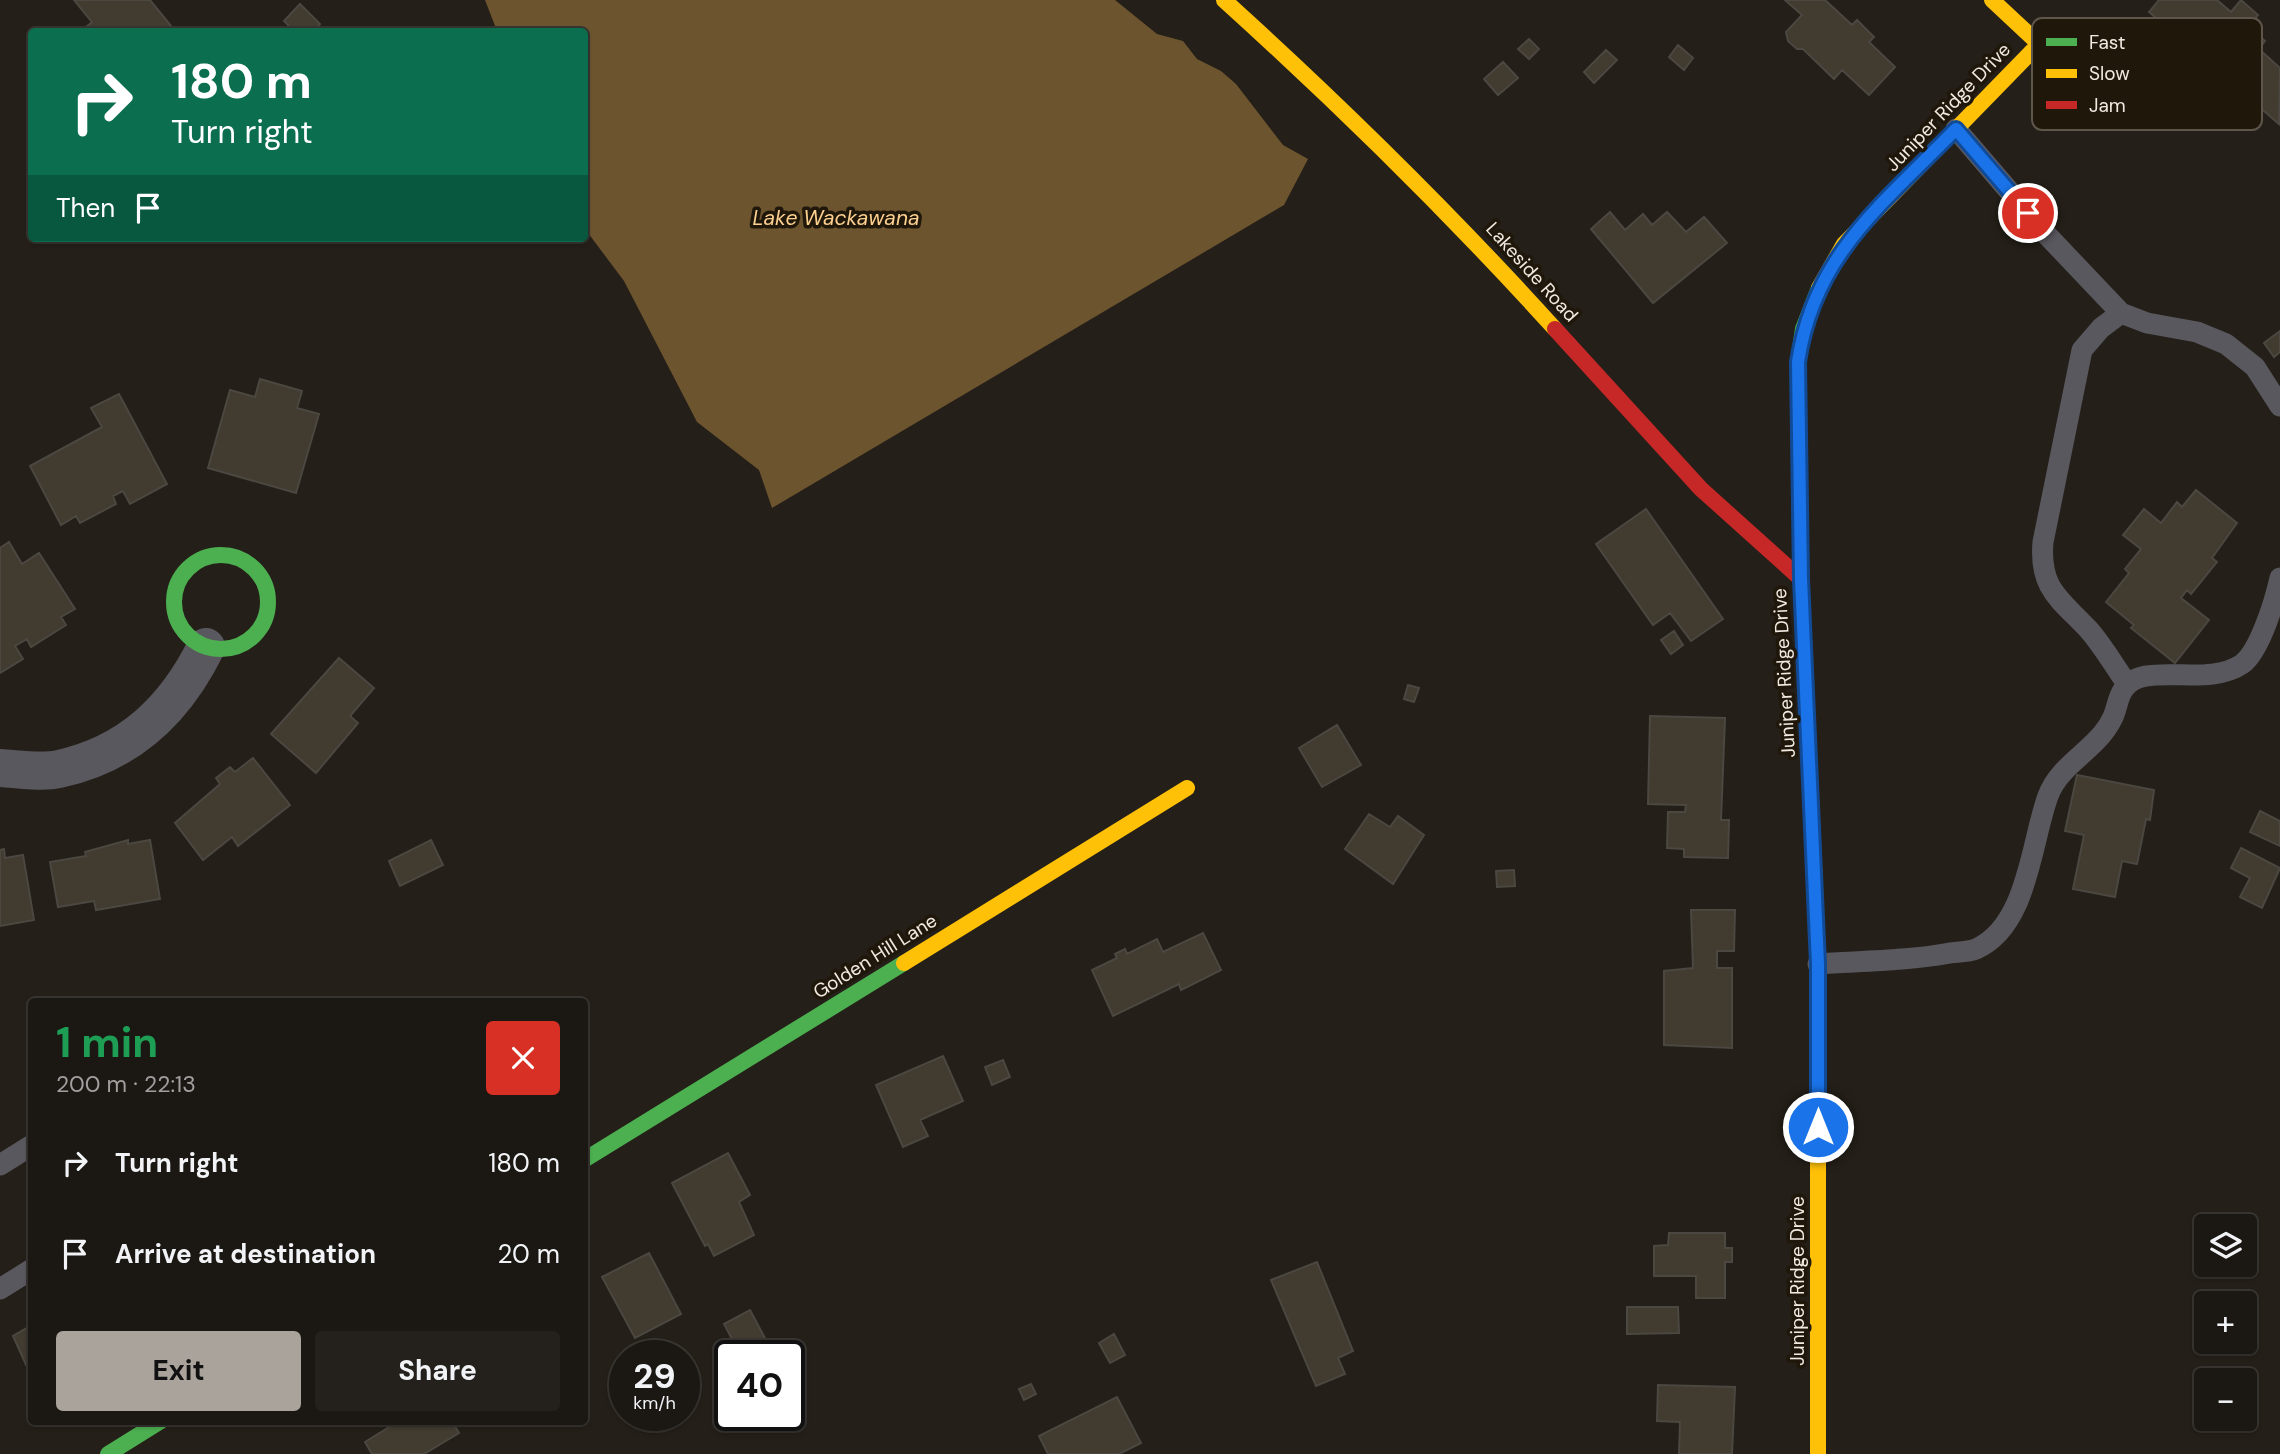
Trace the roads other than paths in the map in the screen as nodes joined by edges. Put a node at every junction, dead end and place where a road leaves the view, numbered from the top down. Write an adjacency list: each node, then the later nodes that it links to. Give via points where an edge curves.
1 (1224, 0): 9 (street, Lakeside Road, via 1341,106 1460,224 1701,489)
2 (1992, 0): 3 (street, Juniper Ridge Drive)
3 (2032, 37)
4 (2032, 51): 5 (street, Juniper Ridge Drive)
5 (1956, 129): 6 (lane); 9 (street, Juniper Ridge Drive, via 1844,243 1803,329 1798,362)
6 (2121, 313): 7 (lane, via 2226,344 2255,367); 11 (lane, via 2082,350 2041,566 2057,600 2090,631)
7 (2280, 406)
8 (2280, 578): 11 (lane, via 2273,612 2244,662 2222,674 2143,676)
9 (1801, 579): 14 (street, Juniper Ridge Drive)
10 (206, 647): 10 (street, via 237,646 260,627 267,612 263,582 242,560 212,556 197,561 177,584 174,599 182,628); 12 (street, via 190,680 155,722 108,752 57,770)
11 (2127, 684): 14 (lane, via 2112,719 2055,781 2019,900 1997,932 1976,949 1930,957)
12 (0, 768)
13 (1187, 788): 16 (street, Golden Hill Lane)
14 (1818, 964): 22 (street, Juniper Ridge Drive)
15 (28, 1148): 17 (lane)
16 (588, 1158)
17 (0, 1165)
18 (28, 1272): 19 (lane)
19 (0, 1289)
20 (155, 1425): 21 (street)
21 (108, 1454)
22 (1818, 1454)

